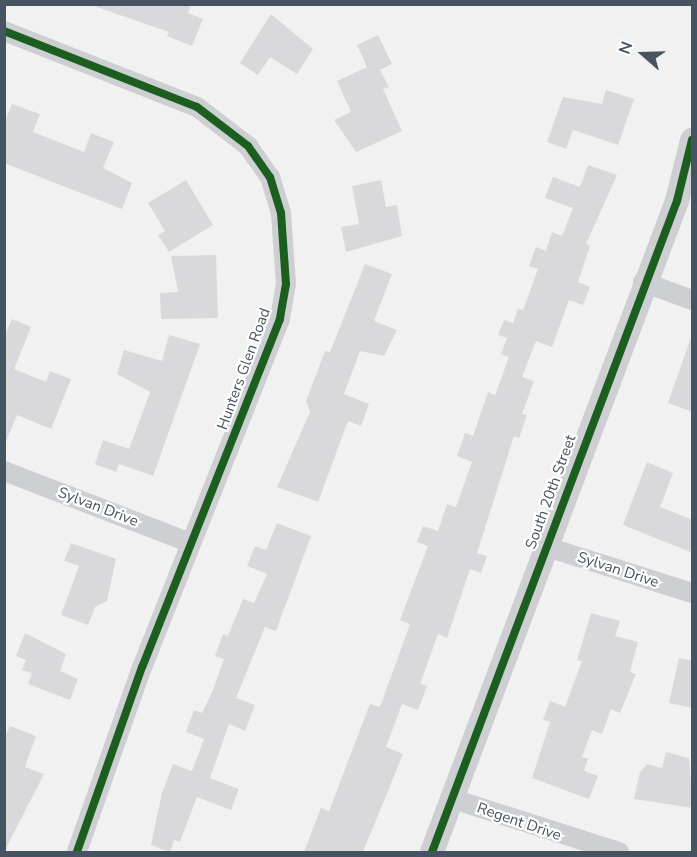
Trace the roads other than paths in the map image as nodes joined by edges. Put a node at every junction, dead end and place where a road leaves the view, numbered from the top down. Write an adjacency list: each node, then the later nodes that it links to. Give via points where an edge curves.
1 (4, 31): 6 (street, Hunters Glen Road, via 197,108 248,146 270,177 281,213 286,284 280,319)
2 (693, 140): 3 (street, South 20th Street, via 677,201)
3 (643, 282): 4 (street); 7 (street, South 20th Street)
4 (693, 300)
5 (4, 471): 6 (street, Sylvan Drive)
6 (191, 543): 10 (street, Hunters Glen Road)
7 (544, 546): 8 (street, Sylvan Drive); 9 (street, South 20th Street)
8 (693, 592)
9 (453, 799): 11 (street, South 20th Street); 12 (street, Regent Drive)
10 (77, 852)
11 (432, 852)
12 (619, 852)

